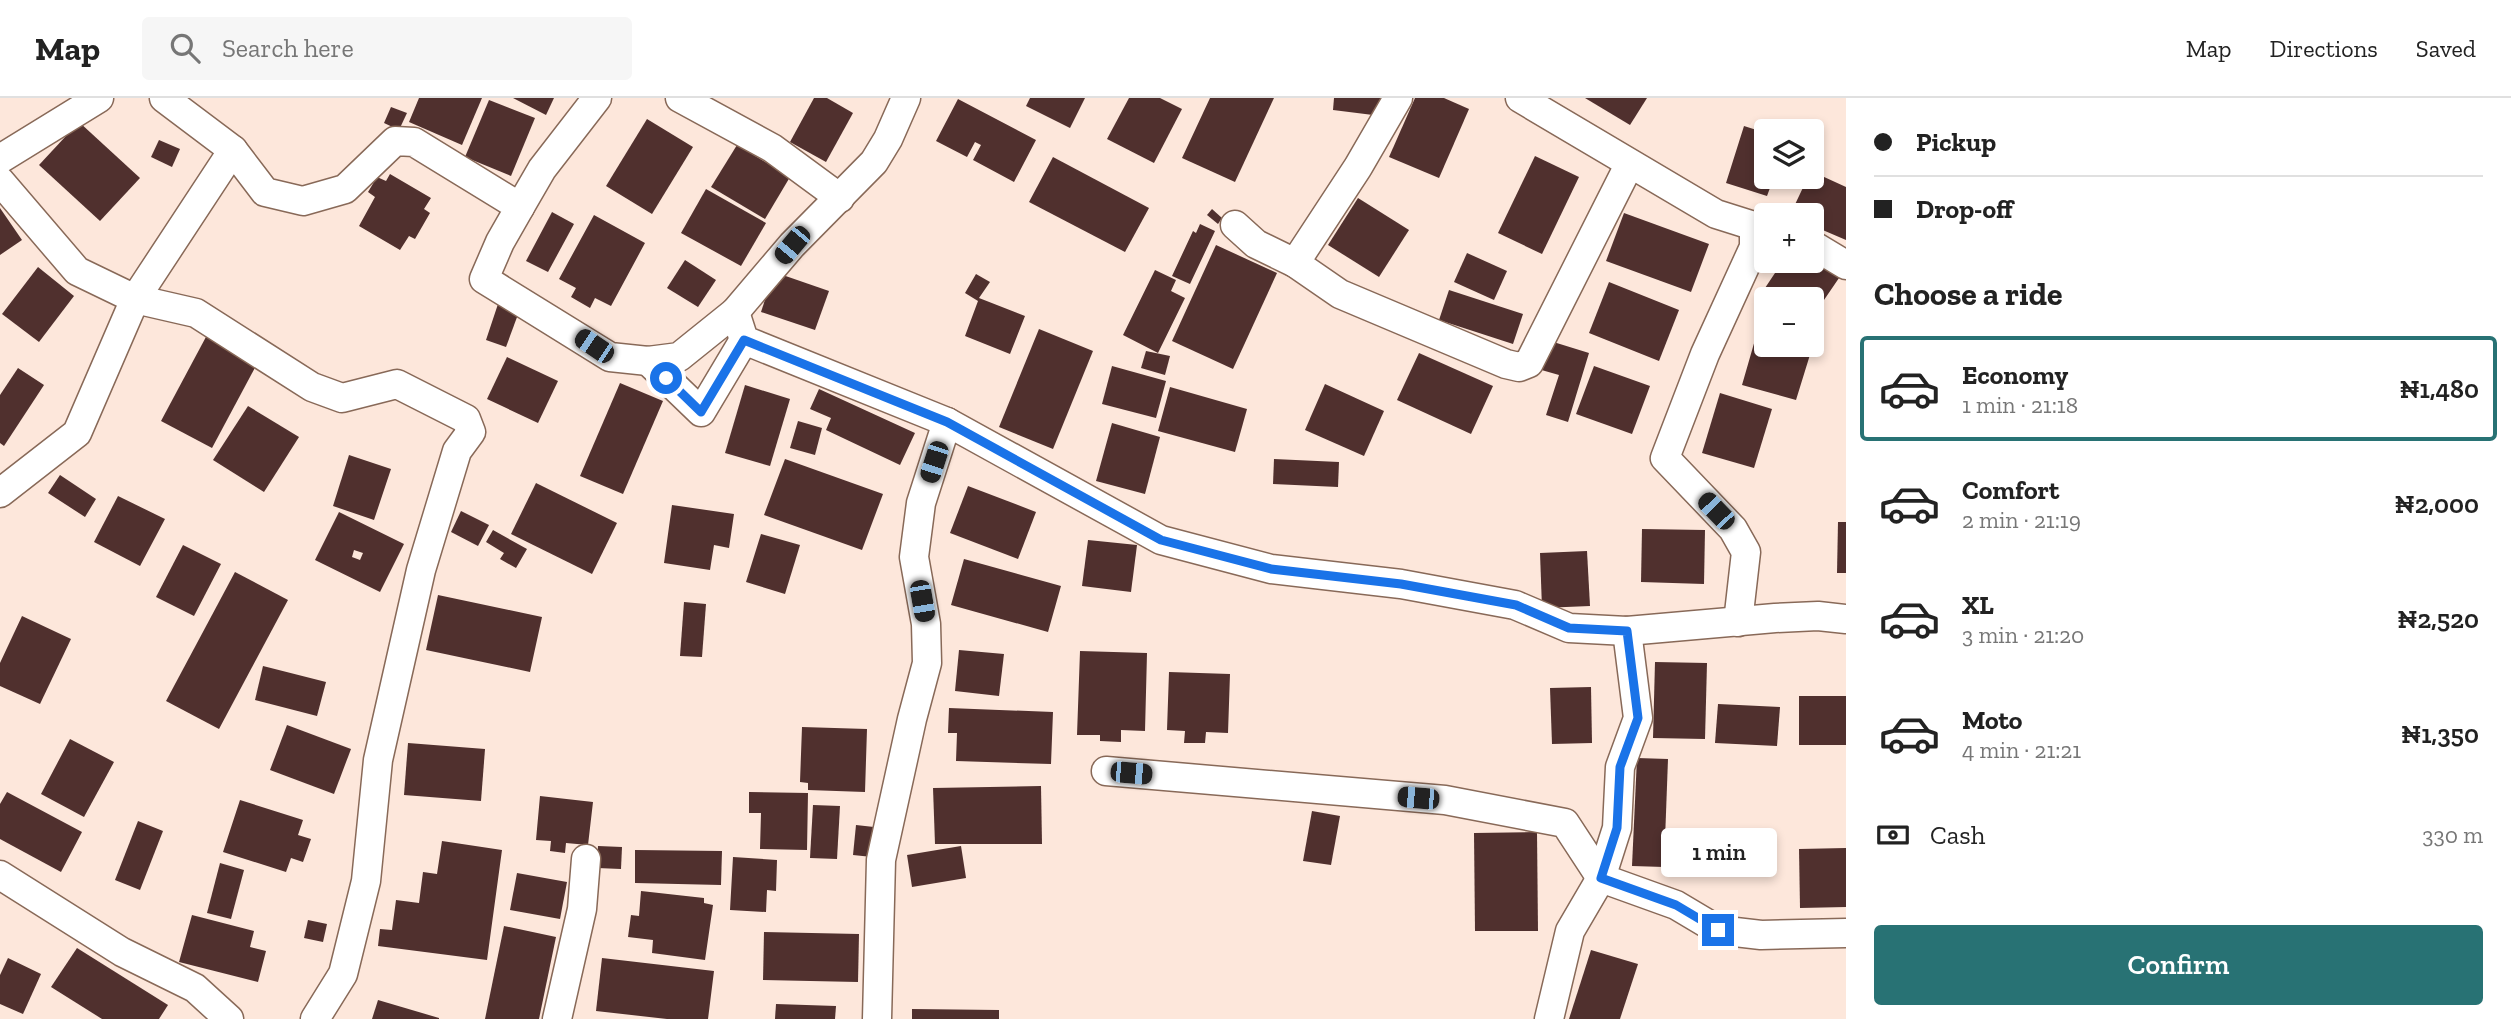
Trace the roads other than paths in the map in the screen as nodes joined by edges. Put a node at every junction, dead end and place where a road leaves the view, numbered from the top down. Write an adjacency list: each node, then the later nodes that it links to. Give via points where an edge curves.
1 (99, 98): 9 (street)
2 (164, 98): 8 (street)
3 (597, 98): 13 (street, via 542,169)
4 (680, 98): 12 (street, via 772,148)
5 (906, 98): 12 (street, via 874,162)
6 (1398, 98): 18 (street)
7 (1523, 98): 10 (street)
8 (233, 150): 13 (street, via 265,192 303,201 345,189 395,141 414,142); 20 (street)
9 (0, 159)
10 (1629, 165): 14 (street, via 1716,214); 18 (street, via 1535,352 1529,363 1519,367 1340,294)
11 (0, 181): 20 (street, via 77,271)
12 (840, 198): 21 (street)
13 (520, 208): 23 (street, via 484,279 610,357)
14 (1754, 223)
15 (1235, 225): 18 (street, via 1256,244)
16 (1754, 247): 27 (street, via 1665,458 1733,529 1746,552)
17 (1824, 252): 19 (street)
18 (1296, 263)
19 (1846, 265)
20 (135, 299): 25 (street, via 77,433); 35 (street, via 196,313 312,387 342,398 397,384 466,419 471,432 457,451 421,570 378,760 366,881 343,974)
21 (735, 312): 22 (street); 23 (street, via 679,357)
22 (744, 340): 23 (street, via 701,412); 24 (street)
23 (648, 361)
24 (947, 422): 28 (street, via 1161,540 1271,569 1401,584 1516,605 1569,628); 37 (street, via 921,503 915,557 927,663 881,860)
25 (0, 493)
26 (1846, 619): 27 (street, via 1818,616)
27 (1738, 622): 28 (street)
28 (1627, 631): 32 (street, via 1638,718 1620,767 1617,828)
29 (1106, 771): 32 (street, via 1445,800 1565,823)
30 (586, 859): 36 (street, via 582,909)
31 (0, 875): 34 (street, via 122,953 195,988)
32 (1601, 878): 33 (street, via 1676,905 1718,930 1761,935); 38 (street, via 1570,931)
33 (1846, 933)
34 (229, 1019)
35 (315, 1019)
36 (557, 1019)
37 (877, 1019)
38 (1549, 1019)

